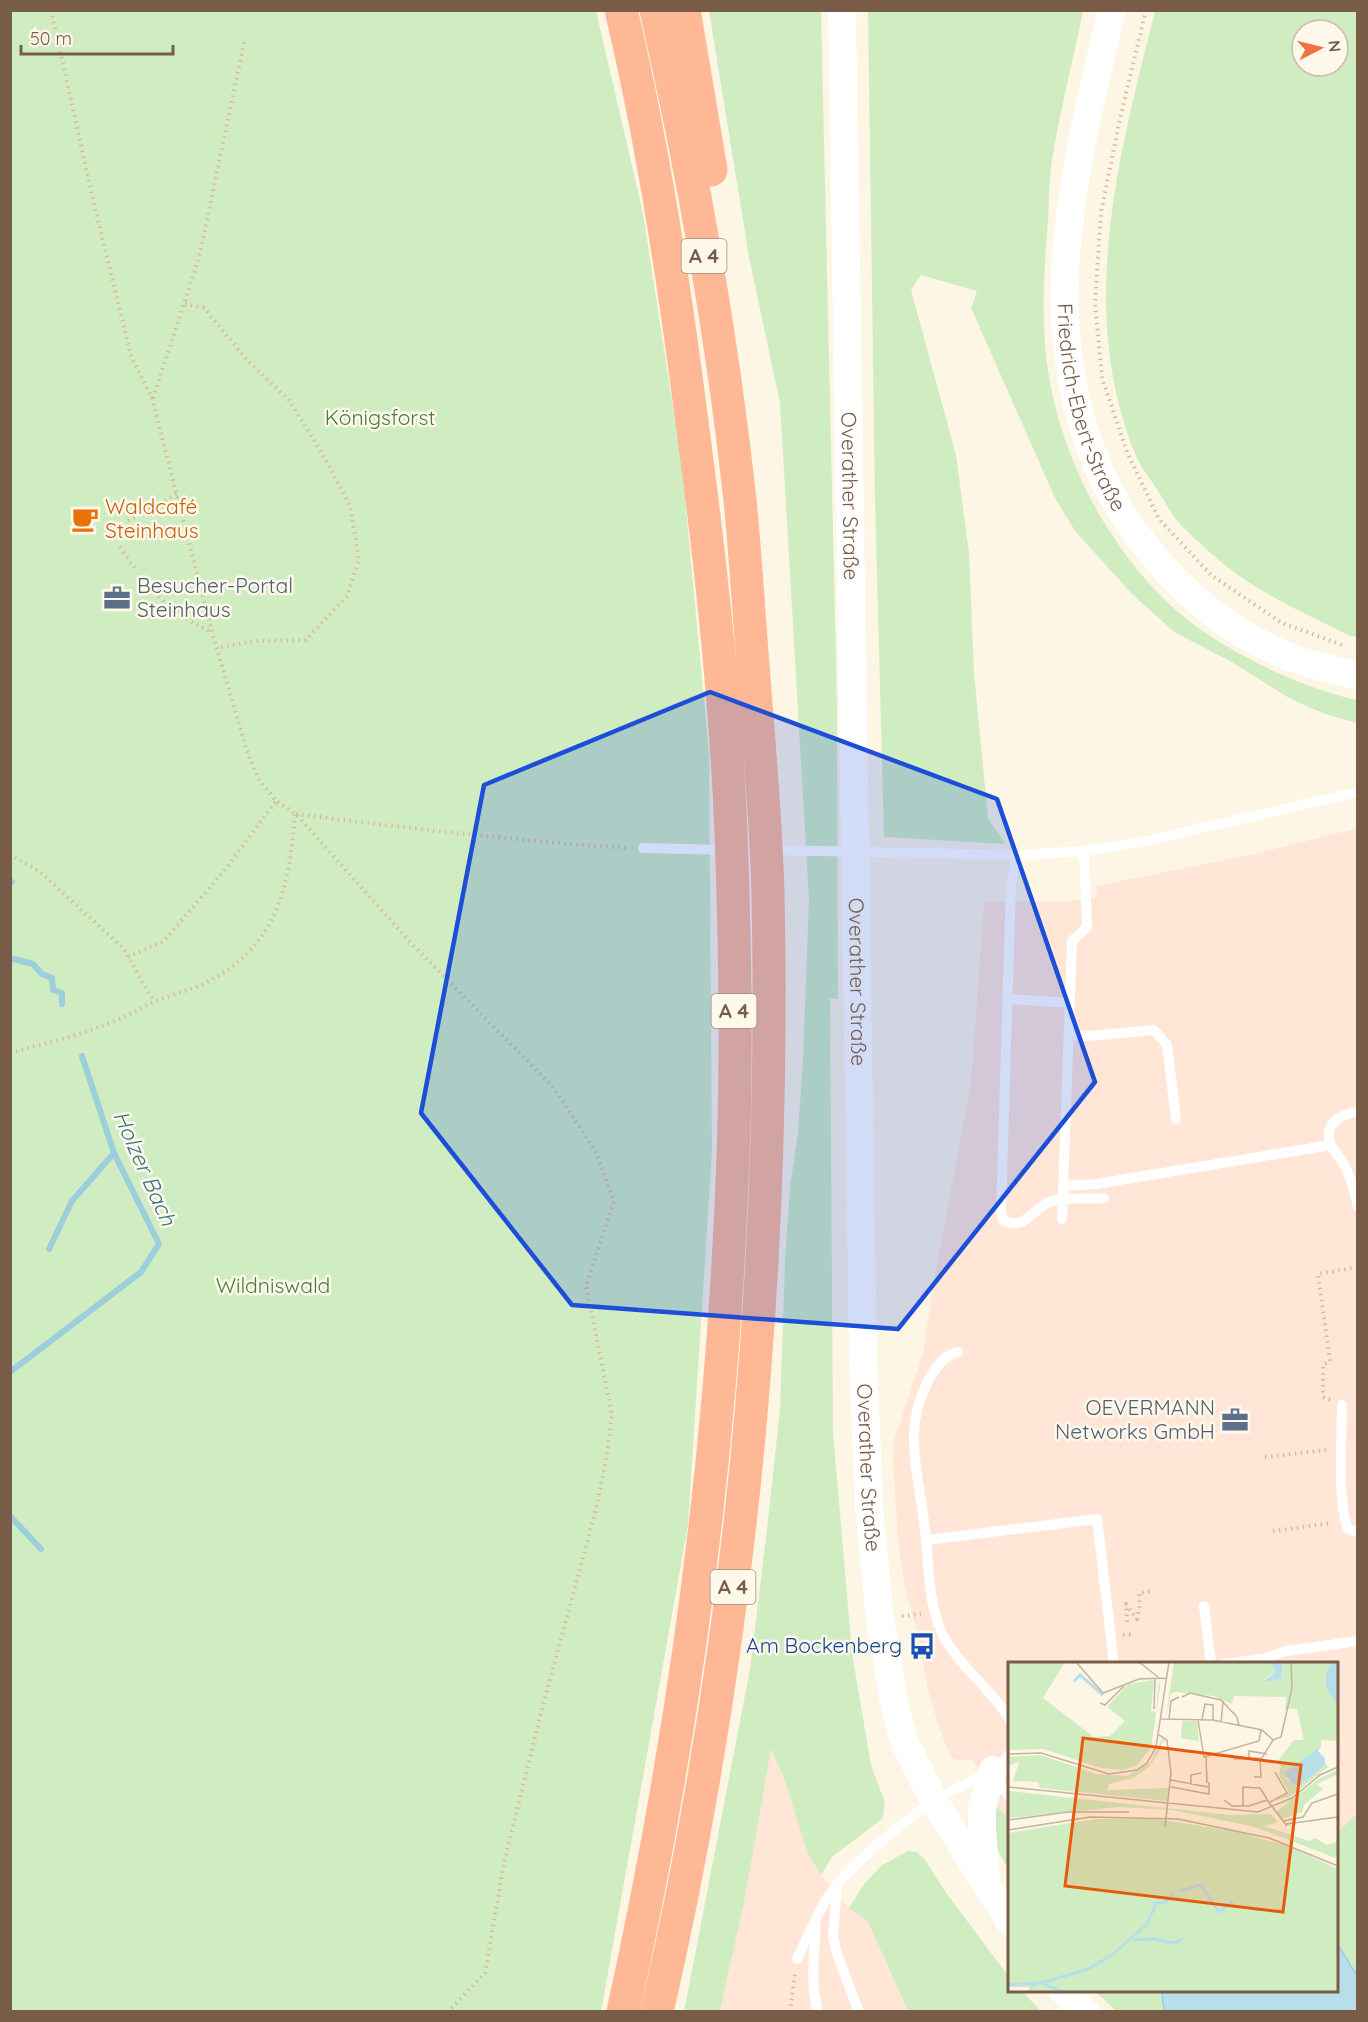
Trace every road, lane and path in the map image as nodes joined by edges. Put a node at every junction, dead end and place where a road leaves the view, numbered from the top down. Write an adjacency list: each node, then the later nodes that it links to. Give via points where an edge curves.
1 (51, 10): 10 (path, via 132,359)
2 (621, 10): 72 (highway, A 4, via 678,310 704,509 731,829 734,1047 729,1240 710,1483 689,1653)
3 (656, 10): 12 (highway, A 4, via 713,307)
4 (684, 10): 12 (highway, via 735,333 741,415)
5 (842, 10): 55 (main road, Overather Straße, via 863,1356 869,1507)
6 (1112, 10): 19 (main road, Friedrich-Ebert-Straße, via 1084,131 1065,274 1073,382 1097,465 1134,530 1210,613 1266,647 1299,661)
7 (1146, 10): 19 (path, via 1101,212 1095,303 1102,378 1127,452 1159,519 1211,575 1282,623)
8 (245, 38): 9 (path, via 199,258)
9 (185, 304): 10 (path); 18 (path, via 204,308 247,360 289,400 350,506 359,560 347,596 306,640 256,640)
10 (152, 398): 11 (path)
11 (177, 494): 13 (path); 17 (path)
12 (740, 503): 73 (highway, A 4, via 768,893 770,1054 759,1324 745,1491 725,1648 696,1823)
13 (128, 521)
14 (120, 547): 15 (path)
15 (136, 570)
16 (154, 592): 17 (path, via 168,607)
17 (212, 632): 18 (path)
18 (217, 648): 21 (path, via 247,751 258,778)
19 (1356, 663)
20 (1358, 792): 26 (lane, via 1146,841)
21 (276, 801): 22 (path); 29 (path, via 224,871 164,941)
22 (296, 814): 23 (path, via 497,838); 31 (path, via 282,900 264,936 220,974); 71 (path, via 411,943 553,1088 595,1150 614,1201 586,1286 612,1414 596,1509 504,1863 486,1973)
23 (643, 848): 24 (lane)
24 (749, 850)
25 (760, 850): 28 (lane)
26 (1084, 851): 28 (lane); 32 (lane, via 1087,927 1072,941)
27 (10, 854): 29 (path, via 40,872)
28 (1021, 855): 30 (lane, via 1011,885)
29 (128, 957): 31 (path)
30 (1007, 999): 32 (lane); 40 (lane, via 1000,1212 1003,1220 1019,1223 1050,1201)
31 (154, 1002): 34 (path, via 118,1020)
32 (1070, 1004): 33 (lane)
33 (1069, 1035): 36 (lane, via 1154,1030 1167,1045); 38 (lane)
34 (10, 1053)
35 (1358, 1112): 37 (lane, via 1346,1113 1334,1121 1329,1130)
36 (1176, 1119)
37 (1331, 1145): 38 (lane, via 1096,1185); 41 (lane, via 1342,1162)
38 (1063, 1186): 40 (lane)
39 (1104, 1198): 40 (lane)
40 (1063, 1199): 42 (lane)
41 (1358, 1206)
42 (1062, 1219)
43 (1358, 1267): 45 (path, via 1318,1274 1330,1361 1323,1365 1323,1397)
44 (958, 1353): 51 (lane, via 948,1355 926,1386 914,1432)
45 (1342, 1405): 46 (lane)
46 (1342, 1448): 47 (path); 48 (lane)
47 (1265, 1458)
48 (1345, 1522): 49 (path); 50 (lane, via 1348,1529)
49 (1274, 1531)
50 (1358, 1532)
51 (927, 1540): 54 (lane); 58 (lane, via 1097,1519)
52 (1153, 1591): 56 (path, via 1139,1593 1137,1619 1126,1604)
53 (1204, 1606): 59 (lane)
54 (935, 1612): 55 (path); 61 (lane, via 948,1644)
55 (880, 1620): 64 (main road, Overather Straße, via 894,1708 905,1743)
56 (1127, 1622)
57 (1354, 1642): 60 (lane)
58 (1114, 1662)
59 (1210, 1662)
60 (1239, 1662)
61 (1008, 1717)
62 (1005, 1757): 63 (lane, via 1002,1788); 64 (lane); 66 (main road, via 982,1808)
63 (1008, 1796)
64 (934, 1801): 65 (lane, via 899,1827); 66 (main road, Overather Straße)
65 (838, 1884): 67 (lane); 76 (lane, via 833,1936)
66 (987, 1887): 68 (main road, Overather Straße)
67 (817, 1917): 69 (lane); 75 (lane, via 813,1964)
68 (1008, 1919)
69 (797, 1959): 74 (path)
70 (1065, 1992): 77 (main road)
71 (448, 2012)
72 (623, 2012)
73 (657, 2012)
74 (790, 2012)
75 (818, 2012)
76 (858, 2012)
77 (1085, 2012)

